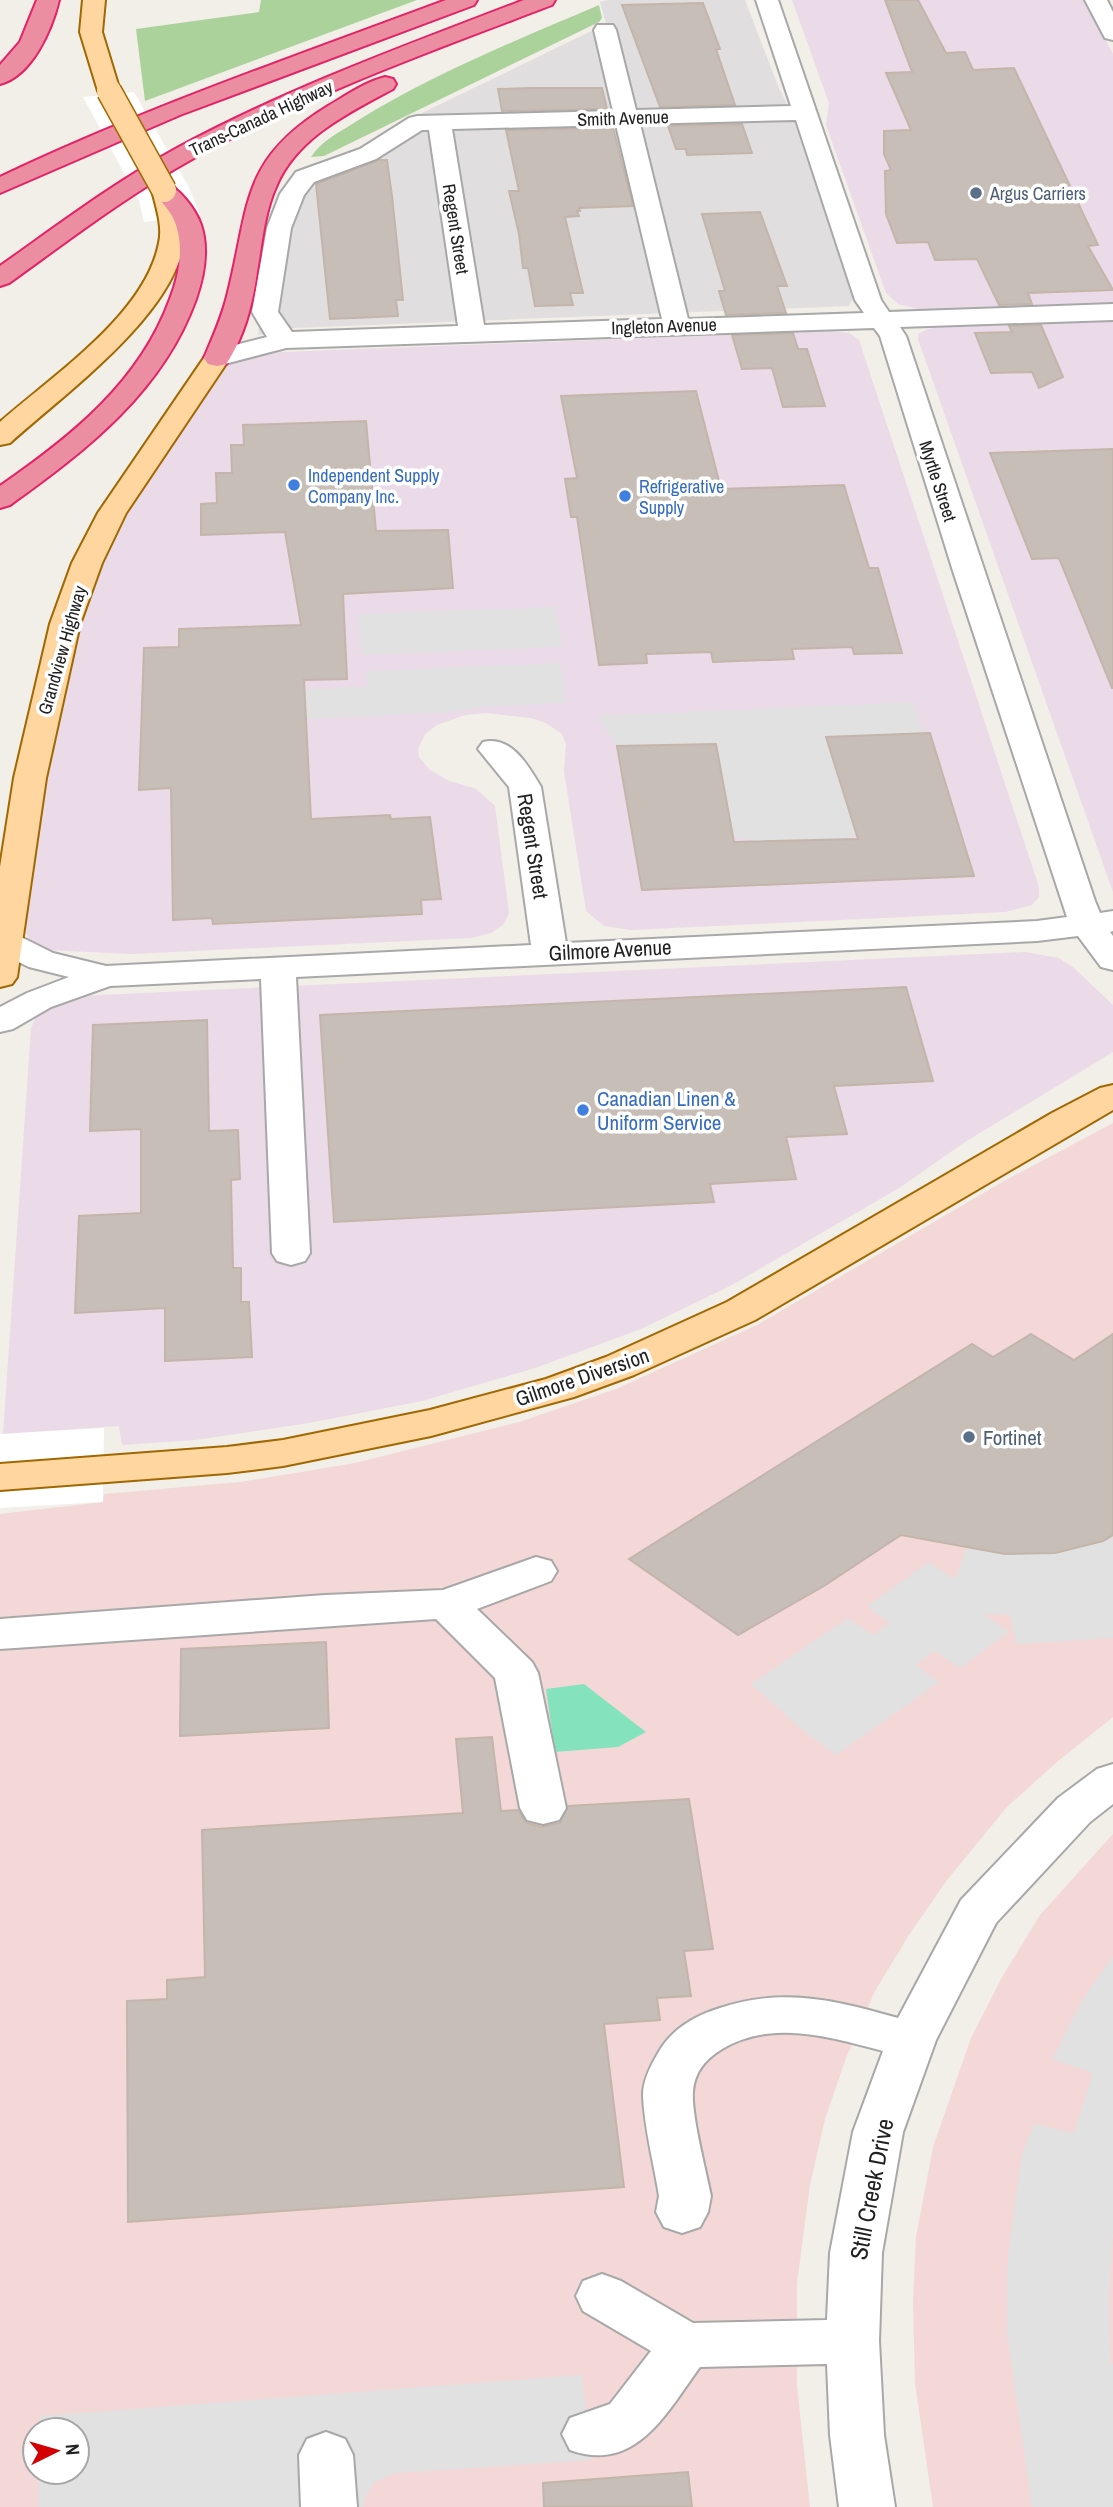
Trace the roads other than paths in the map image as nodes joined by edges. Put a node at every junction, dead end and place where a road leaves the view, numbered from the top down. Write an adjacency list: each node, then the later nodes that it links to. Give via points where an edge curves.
1 (48, 0): 9 (highway, via 39,31 25,53)
2 (93, 0): 14 (main road, bridge, via 90,32 109,91)
3 (466, 0): 13 (highway, Trans-Canada Highway, via 154,118)
4 (767, 0): 10 (street, Myrtle Street)
5 (1096, 0): 8 (street)
6 (541, 1): 15 (highway, Trans-Canada Highway, via 287,102 195,148); 21 (highway, via 377,88 325,118 292,144 269,175 258,202 240,292)
7 (605, 30): 11 (street)
8 (1113, 33)
9 (0, 77)
10 (806, 113): 11 (street, Smith Avenue); 17 (street, Myrtle Street, via 868,300)
11 (626, 118): 12 (street, Smith Avenue); 18 (street)
12 (440, 124): 19 (street, Regent Street); 20 (street, Smith Avenue, via 417,123 368,155 305,177 292,194 279,228 265,312)
13 (0, 186)
14 (179, 222): 22 (main road, via 164,269 137,310); 23 (highway, via 191,242 191,271 173,327 155,358 99,422)
15 (0, 278)
16 (1113, 312): 17 (street, Ingleton Avenue)
17 (881, 320): 18 (street, Ingleton Avenue); 25 (street, Myrtle Street, via 893,335 976,596)
18 (677, 326): 19 (street, Ingleton Avenue)
19 (472, 334): 20 (street, Ingleton Avenue)
20 (285, 340): 21 (street, Ingleton Avenue)
21 (217, 358): 26 (main road, Grandview Highway, via 112,513 87,563 47,695)
22 (0, 438)
23 (7, 494)
24 (494, 749): 27 (street, Regent Street, via 525,787)
25 (1101, 924): 27 (street, Gilmore Avenue, via 1037,931); 28 (street, Myrtle Street)
26 (5, 942): 30 (street, Gilmore Avenue, via 41,960); 31 (main road, Grandview Highway)
27 (550, 954): 29 (street, Gilmore Avenue)
28 (1113, 960)
29 (278, 967): 30 (street, Gilmore Avenue); 34 (street)
30 (106, 976): 32 (street, Gilmore Avenue, via 39,1000)
31 (0, 977)
32 (0, 1021)
33 (1110, 1094): 35 (main road, Gilmore Diversion, via 741,1311 560,1388 352,1441 227,1460)
34 (291, 1253)
35 (0, 1477)
36 (536, 1571): 37 (street)
37 (447, 1604): 38 (street); 40 (street, via 516,1673)
38 (0, 1634)
39 (1113, 1780): 41 (street, Still Creek Drive, via 1074,1810 978,1912)
40 (543, 1808)
41 (911, 2040): 42 (street, via 820,2017 768,2013 723,2025 705,2035 688,2048 670,2078 668,2095 685,2196); 44 (street, Still Creek Drive, via 878,2132 856,2253)
42 (682, 2212)
43 (602, 2295): 45 (street)
44 (852, 2341): 45 (street); 47 (street, Still Creek Drive)
45 (686, 2345): 46 (street, via 629,2420 610,2431)
46 (589, 2434)
47 (867, 2507)

